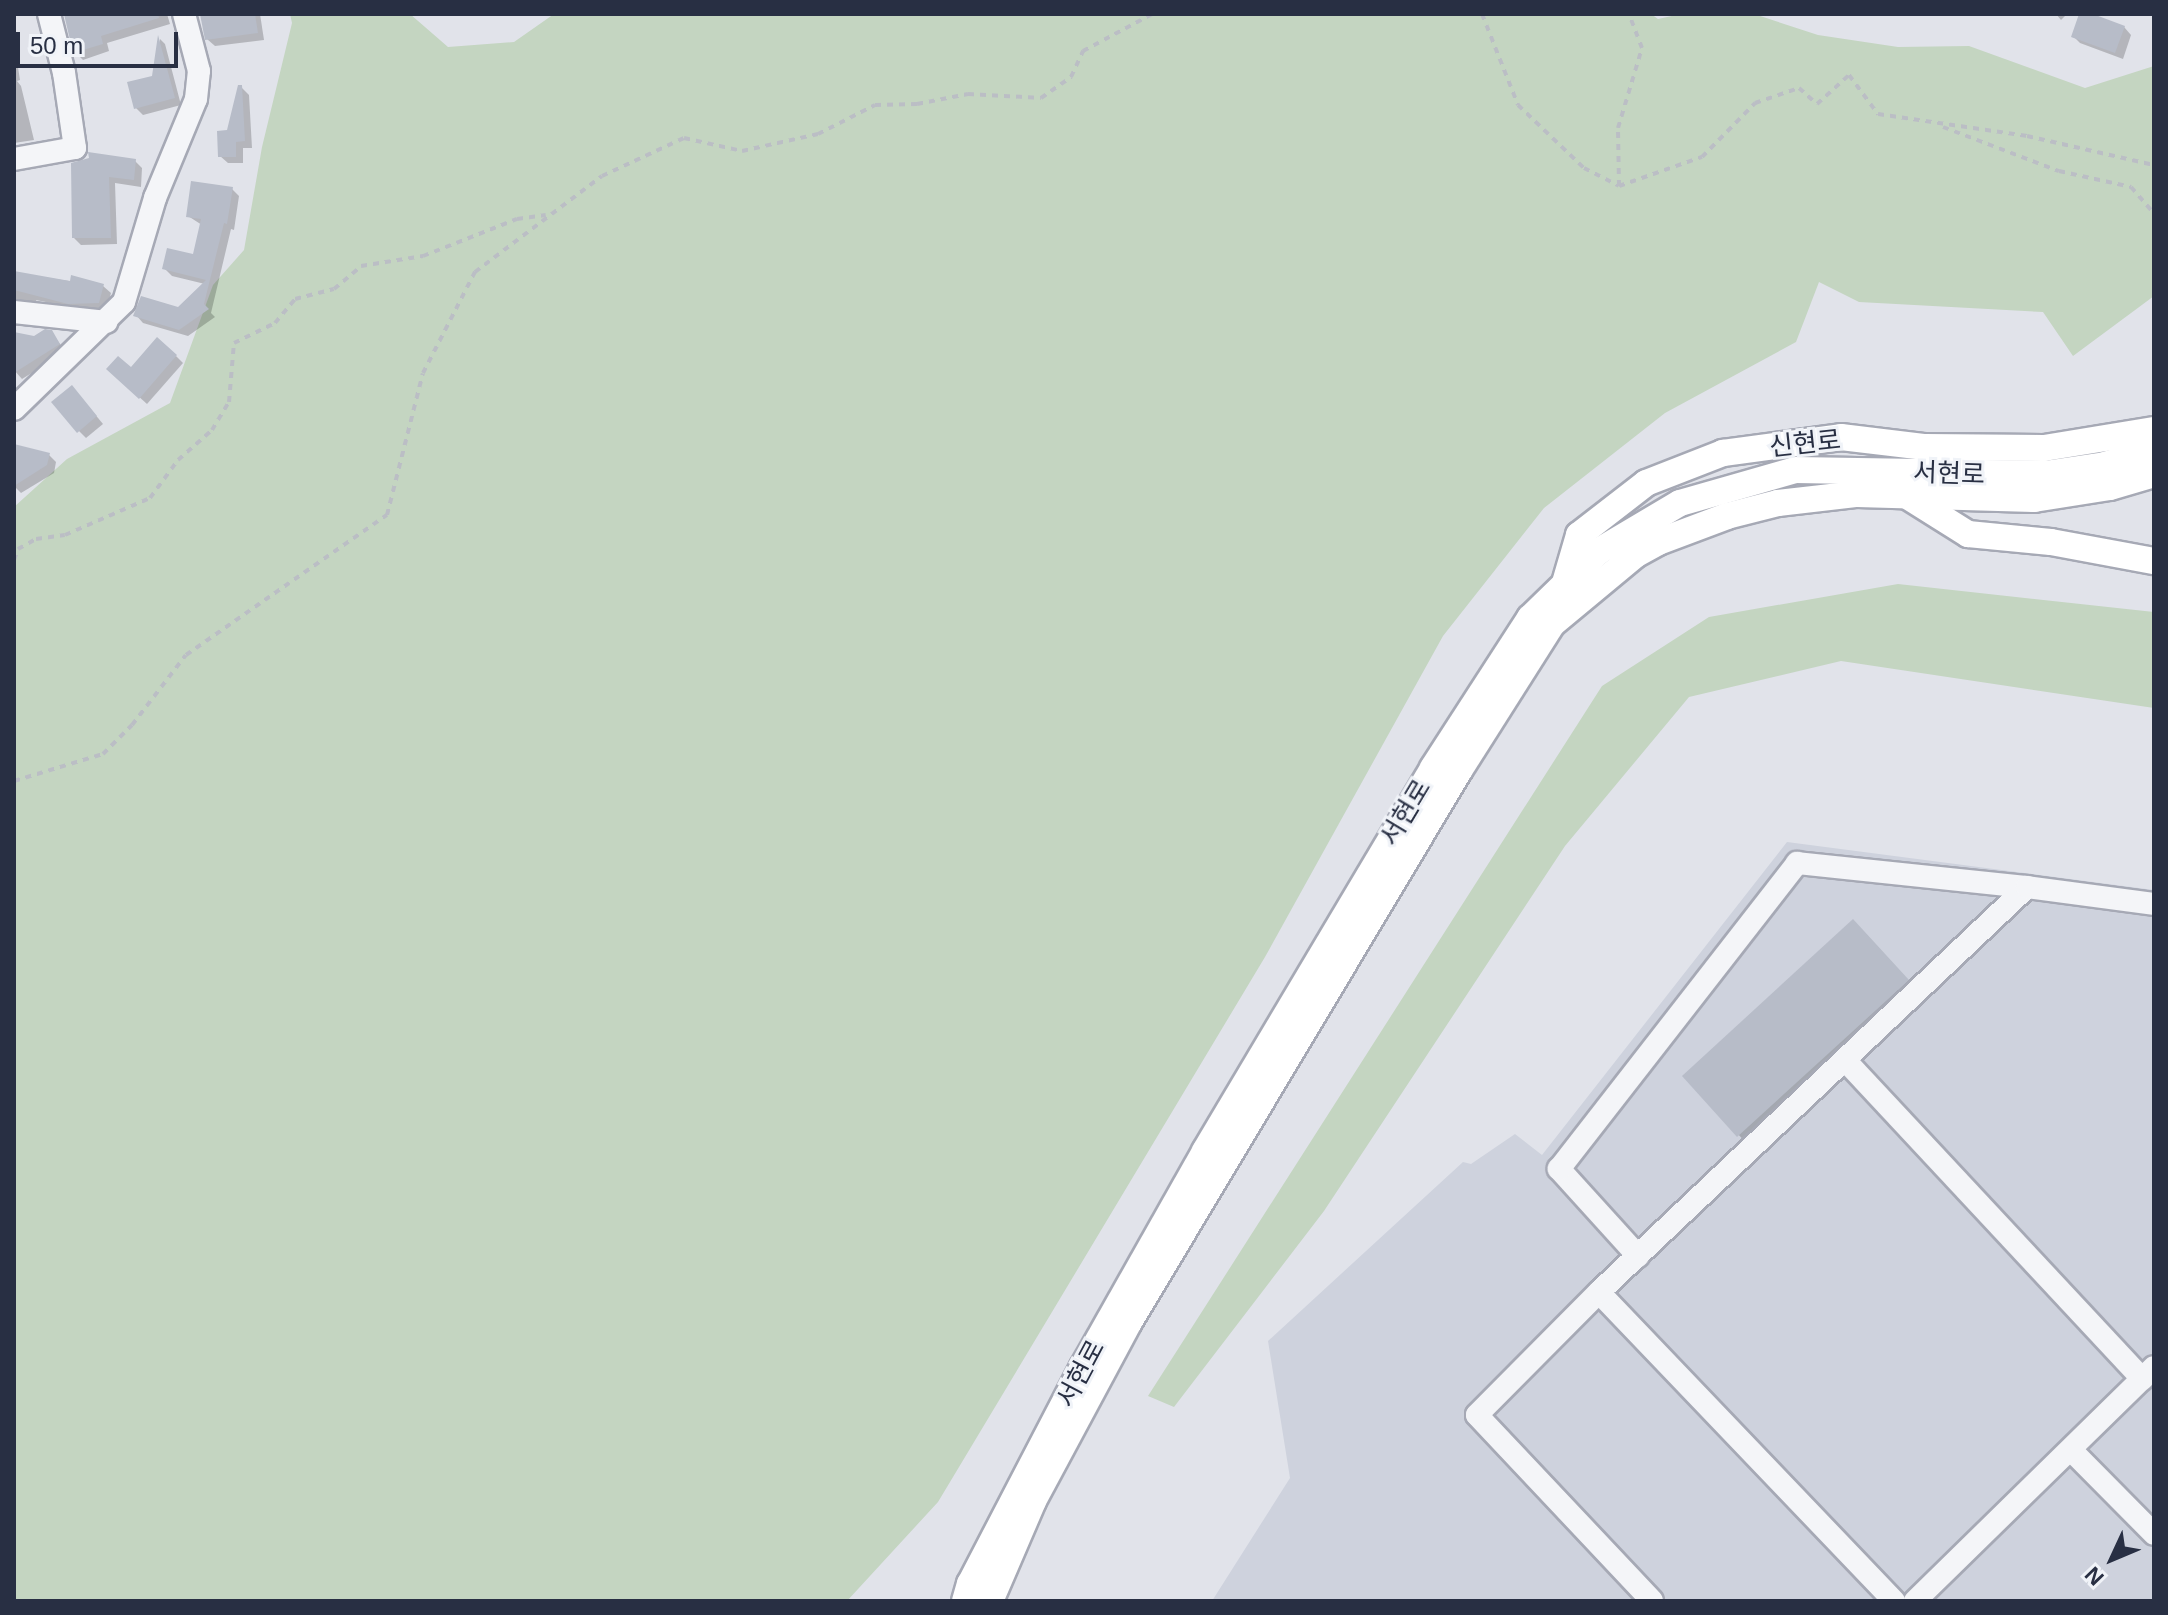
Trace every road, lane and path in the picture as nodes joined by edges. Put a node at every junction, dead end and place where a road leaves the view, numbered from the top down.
1 (49, 14) edge
2 (184, 14) edge
3 (1152, 14) edge
4 (1482, 14) edge
5 (1629, 14) edge
6 (1937, 124) junction
7 (14, 159) edge
8 (2154, 165) edge
9 (1619, 186) junction
10 (2154, 213) edge
11 (548, 215) junction
12 (14, 312) edge
13 (106, 322) junction
14 (14, 409) edge
15 (2154, 430) edge
16 (2154, 450) edge
17 (2154, 474) edge
18 (1909, 497) junction
19 (14, 560) edge
20 (2154, 561) edge
21 (1564, 586) junction
22 (14, 781) edge
23 (2027, 887) junction
24 (2154, 904) edge
25 (1845, 1060) junction
26 (1638, 1256) junction
27 (1599, 1292) junction
28 (2148, 1373) edge
29 (2071, 1450) junction
30 (2154, 1534) edge
31 (1887, 1599) edge
32 (965, 1601) edge
33 (990, 1601) edge
34 (1652, 1601) edge
35 (1915, 1601) edge

1 - 7 street
2 - 13 street
3 - 11 path
4 - 9 path
5 - 9 path
6 - 8 path
6 - 9 path
6 - 10 path
11 - 19 path
11 - 22 path
12 - 13 street
13 - 14 street
15 - 21 main road, 신현로
16 - 21 main road, 서현로
17 - 18 main road, 서현로
18 - 20 main road
18 - 33 main road, 서현로
21 - 32 main road, 서현로
23 - 24 street
23 - 25 street
23 - 26 street
25 - 26 street
25 - 28 street
26 - 27 street
27 - 31 street
27 - 34 street
28 - 29 street
29 - 30 street
29 - 35 street

